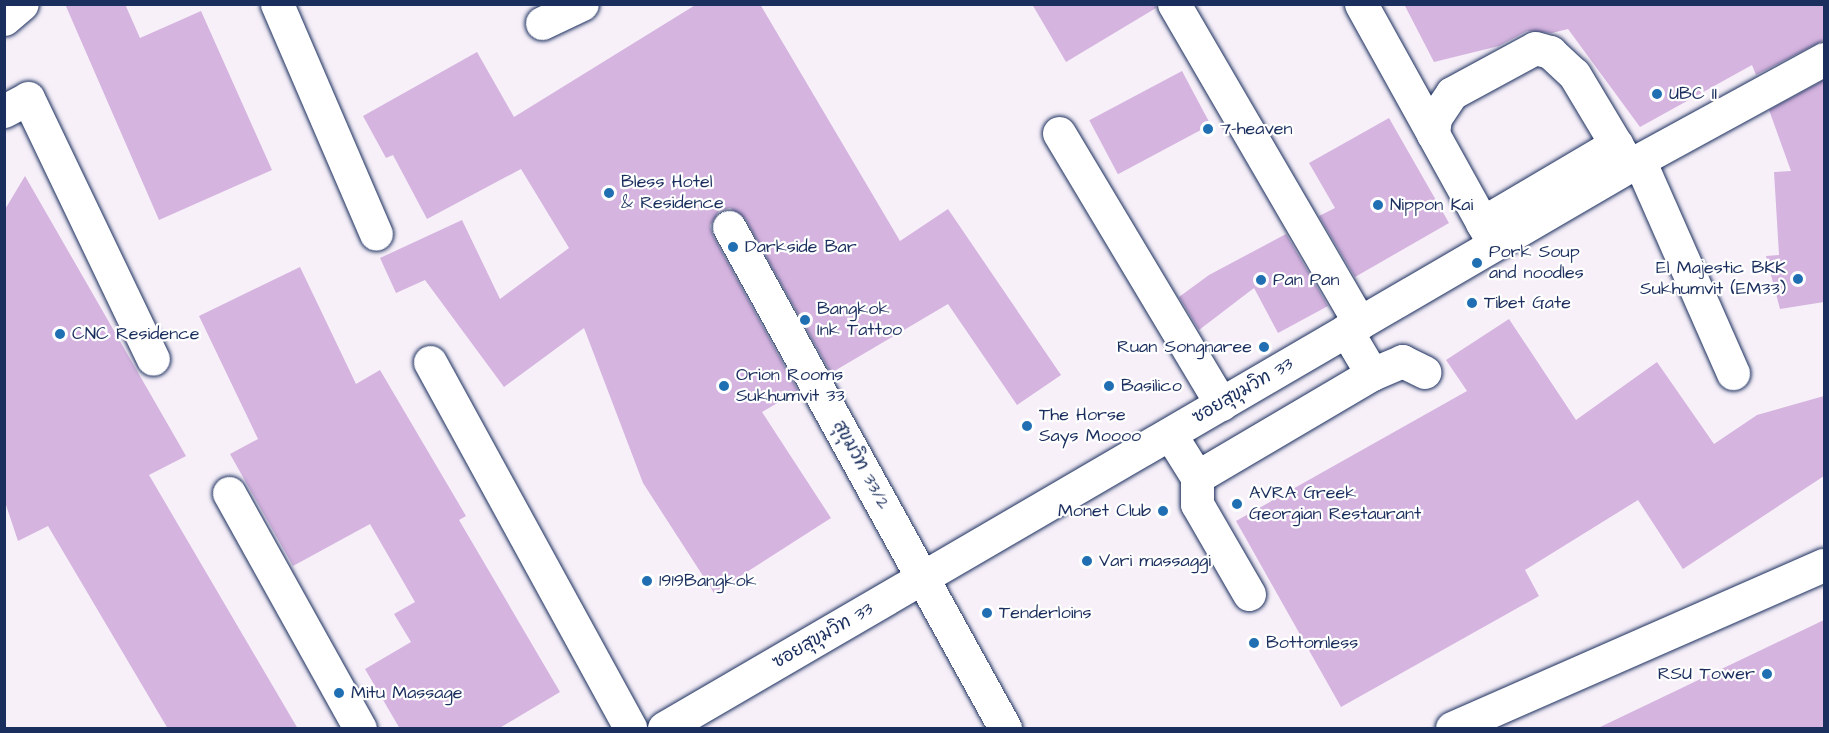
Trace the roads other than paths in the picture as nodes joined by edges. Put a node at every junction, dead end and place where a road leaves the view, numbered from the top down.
1 (22, 4) edge
2 (277, 4) edge
3 (582, 4) edge
4 (1174, 4) edge
5 (1361, 4) edge
6 (4, 19) edge
7 (542, 23) dead end
8 (1824, 59) edge
9 (4, 111) edge
10 (1059, 133) dead end
11 (1433, 134) junction
12 (1628, 156) junction
13 (729, 227) dead end
14 (376, 234) dead end
15 (1488, 234) junction
16 (1353, 327) junction
17 (153, 359) dead end
18 (430, 362) dead end
19 (1425, 372) dead end
20 (1733, 373) dead end
21 (1372, 374) junction
22 (1221, 404) junction
23 (1170, 434) junction
24 (1197, 477) junction
25 (229, 493) dead end
26 (1824, 565) edge
27 (924, 578) junction
28 (1250, 594) dead end
29 (360, 729) edge
30 (630, 729) edge
31 (664, 729) edge
32 (1005, 729) edge
33 (1452, 729) edge

1 - 6 street
2 - 14 street
3 - 7 street
4 - 16 street
5 - 11 street
8 - 12 street, ซอยสุขุมวิท 33
9 - 17 street
10 - 22 street
11 - 12 street
11 - 15 street
12 - 15 street, ซอยสุขุมวิท 33
12 - 20 street
13 - 27 street, สุขุมวิท 33/2
15 - 16 street, ซอยสุขุมวิท 33
16 - 21 street
16 - 22 street, ซอยสุขุมวิท 33
18 - 30 street
19 - 21 street
21 - 24 street
22 - 23 street, ซอยสุขุมวิท 33
23 - 24 street
23 - 27 street, ซอยสุขุมวิท 33
24 - 28 street
25 - 29 street
26 - 33 street
27 - 31 street, ซอยสุขุมวิท 33
27 - 32 street, สุขุมวิท 33/2

